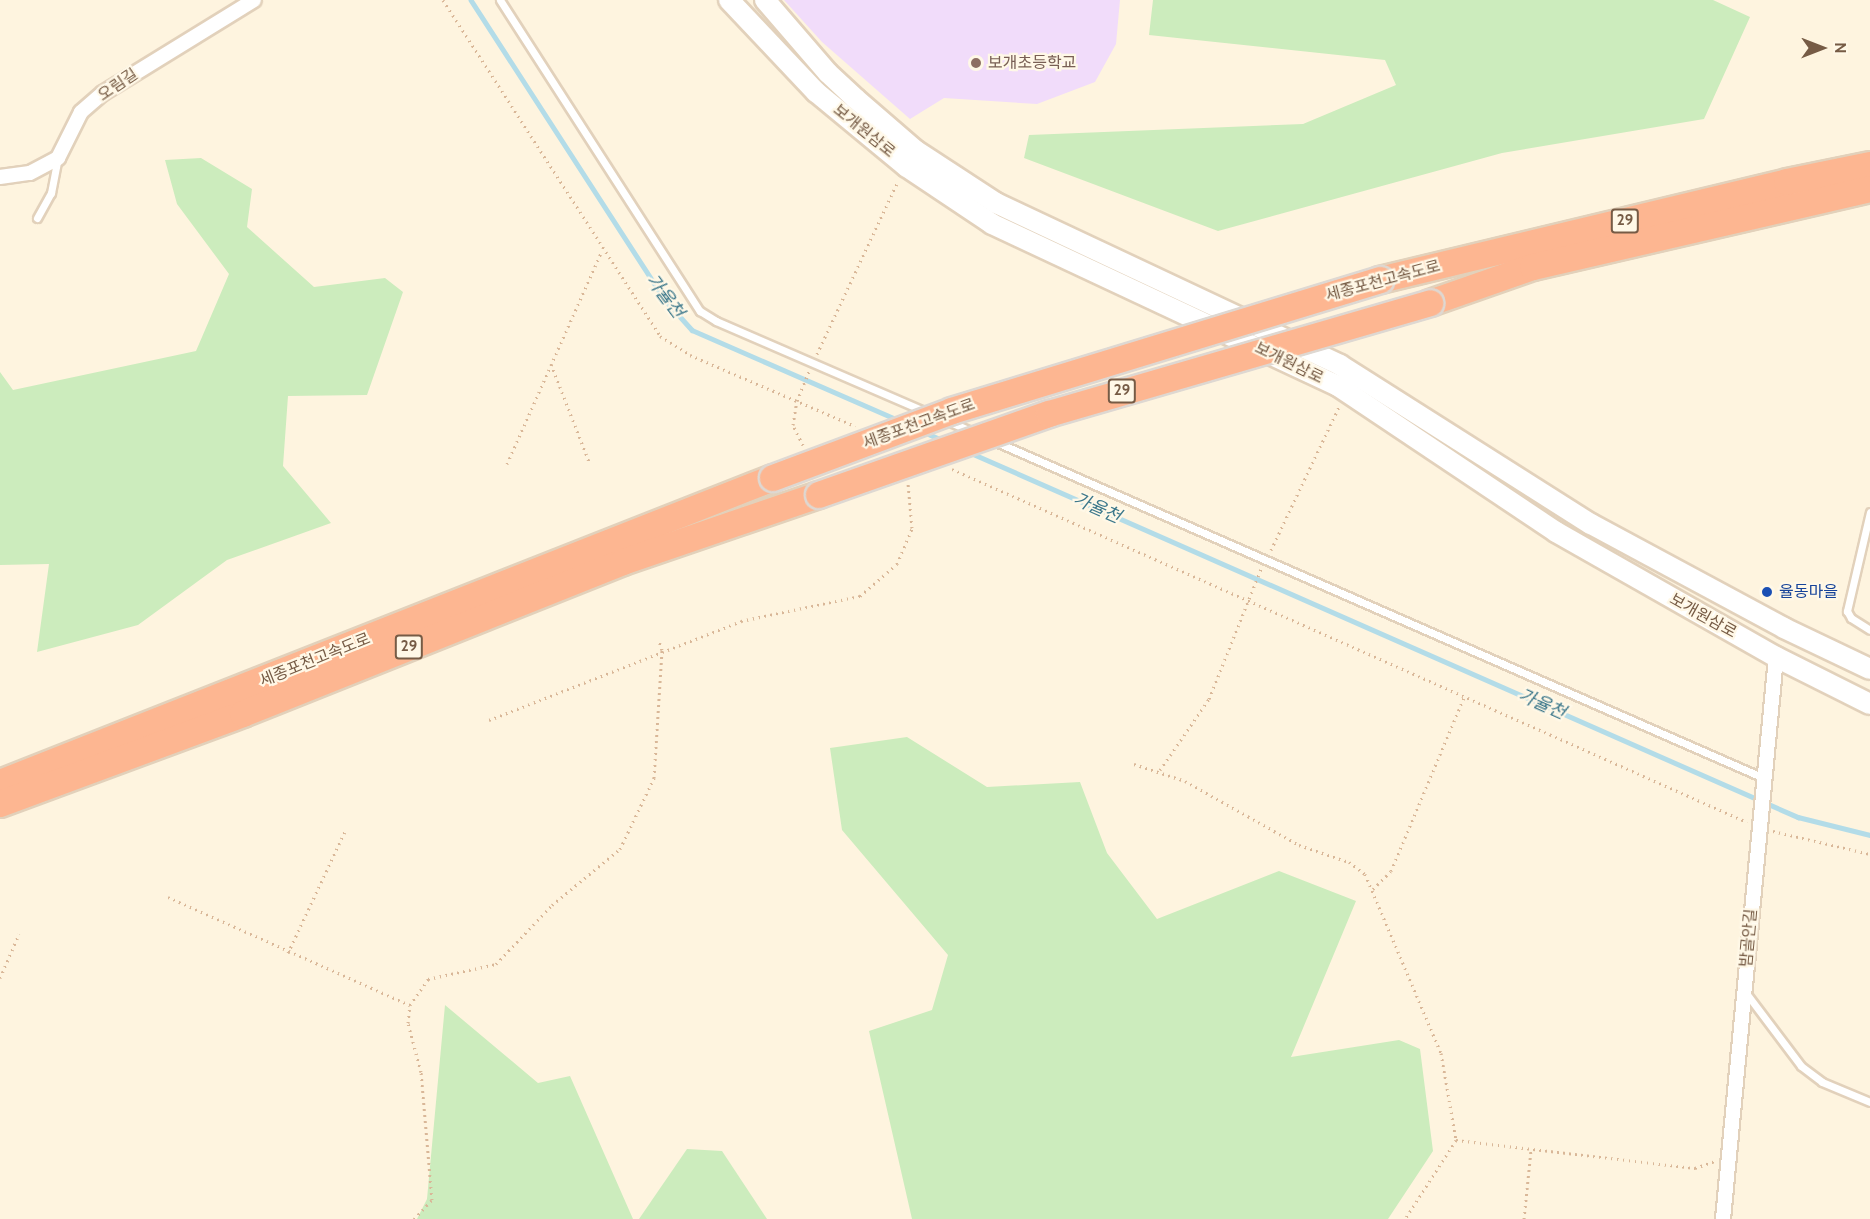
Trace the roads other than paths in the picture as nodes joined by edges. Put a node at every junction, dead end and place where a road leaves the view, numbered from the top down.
1 (254, 0) edge
2 (500, 0) edge
3 (729, 0) edge
4 (765, 0) edge
5 (58, 158) junction
6 (1870, 165) edge
7 (0, 177) edge
8 (1870, 189) edge
9 (37, 218) dead end
10 (1870, 512) edge
11 (1870, 630) edge
12 (1776, 657) junction
13 (1870, 669) edge
14 (1870, 704) edge
15 (1764, 781) junction
16 (0, 783) edge
17 (0, 804) edge
18 (1744, 991) junction
19 (1870, 1102) edge
20 (1723, 1219) edge

1 - 5 street, 오림길
2 - 15 lane
3 - 12 main road, 보개원삼로
4 - 13 main road, 보개원삼로
5 - 7 street
5 - 9 lane
6 - 16 highway, 세종포천고속도로 / 29, bridge
8 - 17 highway, 세종포천고속도로 / 29, bridge
10 - 11 lane
12 - 14 main road, 보개원삼로
12 - 15 street, 밤골안길
15 - 18 street, 밤골안길
18 - 19 lane
18 - 20 street, 밤골안길

